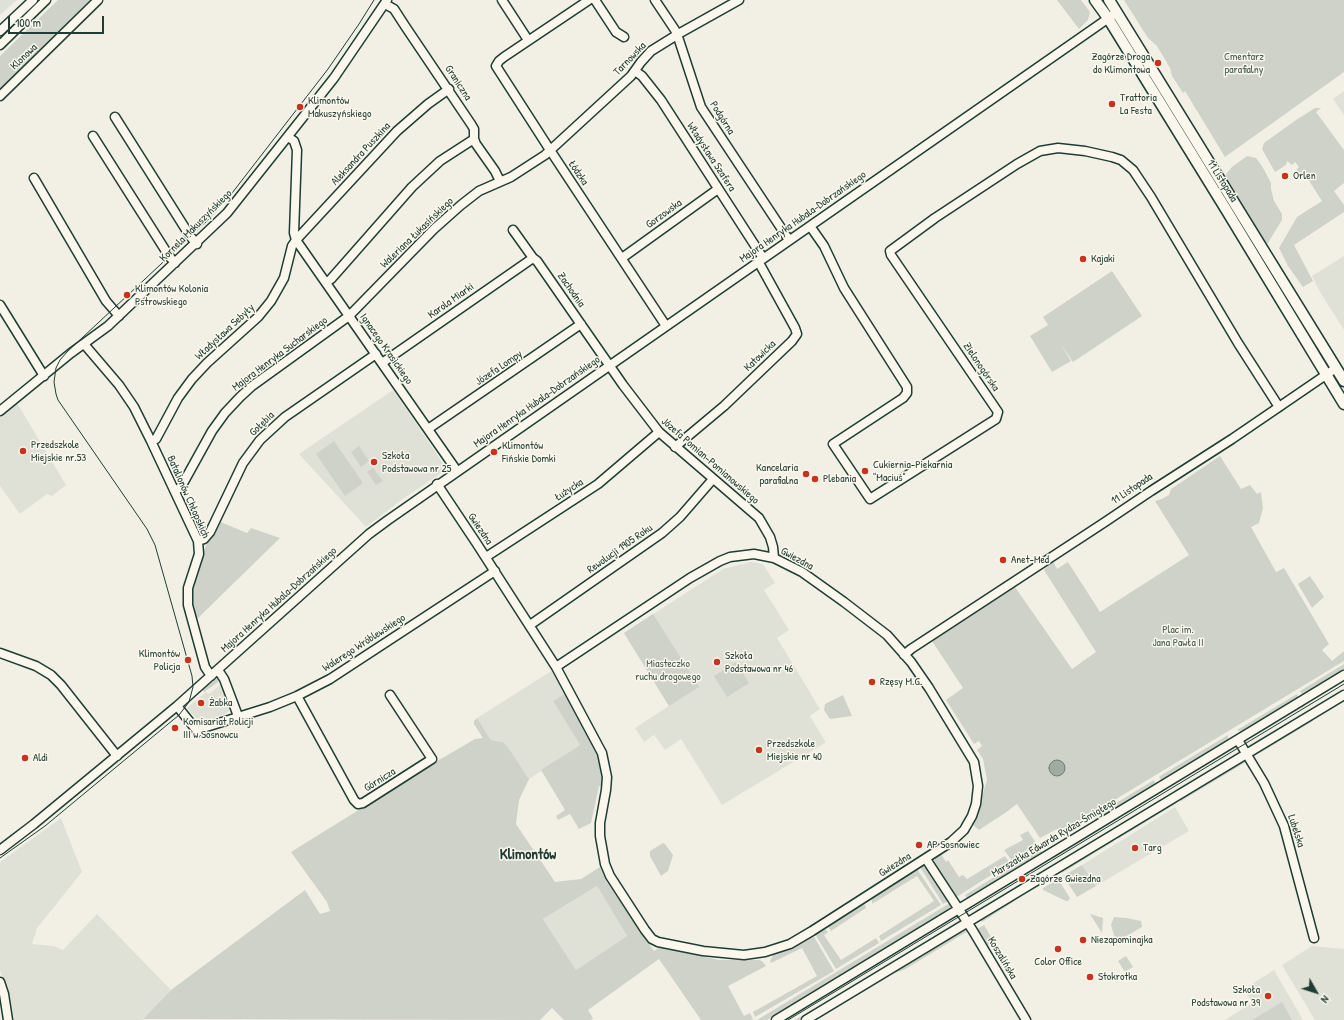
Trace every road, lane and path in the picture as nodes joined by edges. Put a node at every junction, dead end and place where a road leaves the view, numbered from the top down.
1 (33, 0) edge
2 (46, 0) edge
3 (98, 0) edge
4 (502, 0) edge
5 (589, 0) edge
6 (595, 0) edge
7 (655, 0) edge
8 (739, 0) edge
9 (1095, 0) edge
10 (1109, 0) edge
11 (386, 2) edge
12 (1117, 12) junction
13 (1108, 18) junction
14 (0, 32) edge
15 (677, 35) junction
16 (624, 37) dead end
17 (528, 40) junction
18 (0, 45) edge
19 (635, 71) junction
20 (449, 89) junction
21 (0, 96) edge
22 (115, 117) dead end
23 (1187, 125) junction
24 (1177, 131) junction
25 (94, 136) dead end
26 (288, 137) junction
27 (474, 139) junction
28 (550, 150) junction
29 (1216, 173) junction
30 (34, 178) dead end
31 (1207, 179) junction
32 (500, 181) junction
33 (718, 189) junction
34 (810, 226) junction
35 (513, 230) dead end
36 (296, 240) junction
37 (789, 240) junction
38 (197, 244) junction
39 (532, 258) junction
40 (622, 258) junction
41 (1262, 259) junction
42 (761, 260) junction
43 (175, 264) junction
44 (326, 283) junction
45 (0, 305) edge
46 (119, 316) junction
47 (349, 316) junction
48 (581, 324) junction
49 (666, 326) junction
50 (84, 344) junction
51 (376, 354) junction
52 (382, 363) junction
53 (610, 365) junction
54 (1336, 368) junction
55 (1326, 375) junction
56 (44, 376) junction
57 (1344, 381) edge
58 (1344, 404) edge
59 (1278, 407) junction
60 (0, 411) edge
61 (428, 430) junction
62 (659, 432) junction
63 (151, 441) junction
64 (675, 447) junction
65 (457, 471) junction
66 (713, 479) junction
67 (437, 484) junction
68 (175, 491) junction
69 (198, 541) junction
70 (486, 557) junction
71 (774, 558) junction
72 (495, 572) junction
73 (530, 625) junction
74 (0, 653) edge
75 (904, 655) junction
76 (556, 666) junction
77 (218, 670) junction
78 (1344, 675) edge
79 (210, 676) junction
80 (390, 695) dead end
81 (1344, 695) edge
82 (297, 696) junction
83 (177, 706) junction
84 (238, 716) junction
85 (1238, 740) junction
86 (1246, 754) junction
87 (117, 756) junction
88 (0, 850) edge
89 (926, 859) junction
90 (959, 908) junction
91 (968, 923) junction
92 (1314, 938) dead end
93 (0, 982) edge
94 (8, 1020) edge
95 (776, 1020) edge
96 (806, 1020) edge
97 (1026, 1020) edge

1 - 14 street
2 - 18 street
3 - 21 street, Klonowa
4 - 17 street
5 - 17 street, Łódzka
6 - 16 street
7 - 15 street, Podgórna
8 - 15 street, Tarnowska
9 - 13 main road, 11 Listopada
10 - 12 main road, 11 Listopada
11 - 20 street, Graniczna
11 - 26 street, Kornela Makuszyńskiego
12 - 13 street, Majora Henryka Hubala-Dobrzańskiego
12 - 23 main road, 11 Listopada
13 - 24 main road, 11 Listopada
13 - 34 street, Majora Henryka Hubala-Dobrzańskiego
15 - 19 street, Tarnowska
15 - 37 street, Podgórna
17 - 28 street, Łódzka
19 - 28 street, Tarnowska
19 - 33 street, Władysława Szafera
20 - 27 street, Graniczna
20 - 36 street, Aleksandra Puszkina
22 - 38 street
23 - 24 main road
23 - 29 main road, 11 Listopada
24 - 31 main road, 11 Listopada
25 - 43 street
26 - 36 street, Władysława Sebyły
26 - 38 street, Kornela Makuszyńskiego
27 - 32 street, Graniczna
27 - 44 street
28 - 32 street, Waleriana Łukasińskiego
28 - 40 street, Łódzka
29 - 31 main road
29 - 41 main road, 11 Listopada
30 - 46 street
31 - 41 main road, 11 Listopada
32 - 47 street, Waleriana Łukasińskiego
33 - 40 street, Gorzowska
33 - 42 street, Władysława Szafera
34 - 37 street, Majora Henryka Hubala-Dobrzańskiego
34 - 59 street, Zielonogórska
35 - 39 street, Zachodnia
36 - 44 street, Ignacego Krasickiego
36 - 63 street, Władysława Sebyły
37 - 42 street, Majora Henryka Hubala-Dobrzańskiego
38 - 43 street, Kornela Makuszyńskiego
39 - 48 street, Zachodnia
39 - 52 street, Karola Miarki
40 - 49 street, Łódzka
41 - 54 main road, 11 Listopada
41 - 55 main road, 11 Listopada
42 - 49 street, Majora Henryka Hubala-Dobrzańskiego
42 - 64 street, Katowicka
43 - 46 street, Kornela Makuszyńskiego
44 - 47 street, Ignacego Krasickiego
45 - 56 street
46 - 50 street, Kornela Makuszyńskiego
47 - 51 street, Ignacego Krasickiego
47 - 68 street, Majora Henryka Sucharskiego
48 - 53 street, Zachodnia
48 - 61 street, Józefa Lompy
49 - 53 street, Majora Henryka Hubala-Dobrzańskiego
50 - 56 street, Kornela Makuszyńskiego
50 - 63 street, Batalionów Chłopskich
51 - 52 street, Ignacego Krasickiego
51 - 69 street, Gołębia
52 - 61 street, Ignacego Krasickiego
53 - 62 street, Józefa Pomian-Pomianowskiego
53 - 65 street, Majora Henryka Hubala-Dobrzańskiego
54 - 55 street, 11 Listopada
54 - 57 main road, 11 Listopada
55 - 58 main road, 11 Listopada
55 - 59 street, 11 Listopada
56 - 60 street, Kornela Makuszyńskiego
59 - 75 street, 11 Listopada
61 - 65 street, Ignacego Krasickiego
62 - 64 street, Józefa Pomian-Pomianowskiego
62 - 70 street, Łużycka
63 - 68 street, Batalionów Chłopskich
64 - 66 street, Józefa Pomian-Pomianowskiego
65 - 67 street, Majora Henryka Hubala-Dobrzańskiego
66 - 71 street, Józefa Pomian-Pomianowskiego
66 - 73 street, Rewolucji 1905 Roku
67 - 70 street, Gwiezdna
67 - 77 street, Majora Henryka Hubala-Dobrzańskiego
68 - 69 street, Batalionów Chłopskich
69 - 79 street, Batalionów Chłopskich
70 - 72 street, Gwiezdna
71 - 75 street, Gwiezdna
71 - 76 street, Gwiezdna
72 - 73 street, Gwiezdna
72 - 82 street, Walerego Wróblewskiego
73 - 76 street, Gwiezdna
74 - 87 street
75 - 89 street, Gwiezdna
76 - 89 street, Gwiezdna
77 - 79 street, Majora Henryka Hubala-Dobrzańskiego
77 - 84 street
78 - 85 street, Marszałka Edwarda Rydza-Śmigłego
79 - 83 street, Majora Henryka Hubala-Dobrzańskiego
80 - 82 street, Górnicza
81 - 86 street
82 - 84 street, Walerego Wróblewskiego
83 - 84 street, Walerego Wróblewskiego
83 - 87 street, Majora Henryka Hubala-Dobrzańskiego
85 - 86 street, Lubelska
85 - 90 street, Marszałka Edwarda Rydza-Śmigłego
86 - 91 street
86 - 92 street, Lubelska
87 - 88 street, Majora Henryka Hubala-Dobrzańskiego
89 - 90 street, Koszalińska
90 - 91 street, Koszalińska
90 - 95 street, Marszałka Edwarda Rydza-Śmigłego
91 - 96 street
91 - 97 street, Koszalińska
93 - 94 street

